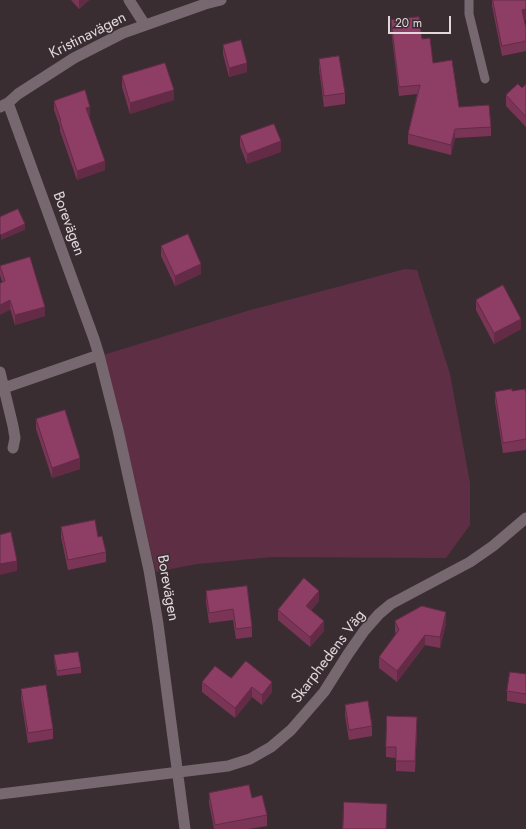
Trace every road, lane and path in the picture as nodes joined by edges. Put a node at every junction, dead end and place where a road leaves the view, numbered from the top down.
1 (130, 0) edge
2 (221, 0) edge
3 (469, 0) edge
4 (145, 25) junction
5 (485, 79) dead end
6 (4, 105) edge
7 (99, 355) junction
8 (0, 372) edge
9 (4, 388) junction
10 (13, 448) dead end
11 (526, 518) edge
12 (178, 773) junction
13 (0, 794) edge
14 (185, 829) edge

1 - 4 street
2 - 4 street, Kristinavägen
3 - 5 lane
4 - 6 street, Kristinavägen
6 - 7 street, Borevägen
7 - 9 street
7 - 12 street, Borevägen
8 - 9 street
9 - 10 street
11 - 12 street, Skarphedens Väg
12 - 13 street, Skarphedens Väg
12 - 14 street, Borevägen

